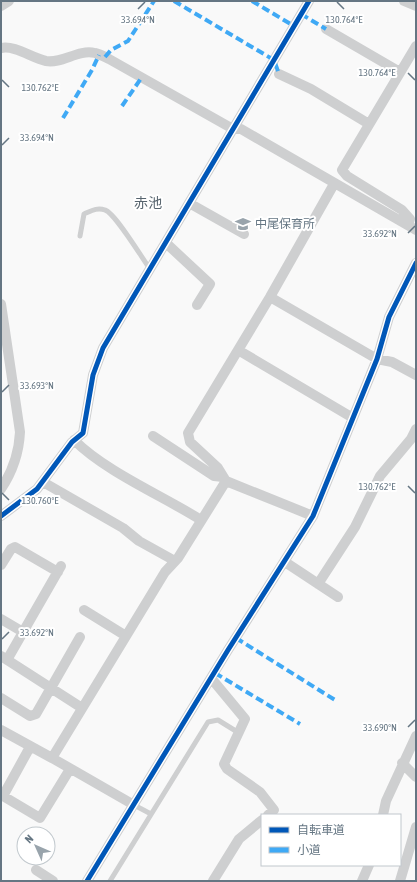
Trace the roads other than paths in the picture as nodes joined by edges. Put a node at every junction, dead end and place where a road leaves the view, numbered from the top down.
1 (9, 1) edge
2 (309, 1) edge
3 (404, 1) edge
4 (1, 6) edge
5 (416, 6) edge
6 (326, 29) dead end
7 (416, 46) edge
8 (1, 48) edge
9 (400, 72) junction
10 (279, 74) dead end
11 (369, 124) junction
12 (233, 128) junction
13 (334, 184) junction
14 (189, 203) junction
15 (412, 227) edge
16 (244, 234) dead end
17 (80, 236) dead end
18 (166, 243) junction
19 (416, 263) edge
20 (150, 269) junction
21 (270, 297) junction
22 (1, 304) edge
23 (197, 306) dead end
24 (238, 350) junction
25 (377, 359) junction
26 (416, 375) edge
27 (353, 418) junction
28 (416, 429) edge
29 (153, 436) dead end
30 (74, 440) junction
31 (224, 479) junction
32 (43, 482) junction
33 (1, 489) edge
34 (1, 516) edge
35 (313, 516) junction
36 (202, 520) junction
37 (175, 561) junction
38 (285, 562) junction
39 (1, 565) edge
40 (318, 584) junction
41 (338, 597) dead end
42 (84, 610) dead end
43 (1, 619) edge
44 (23, 632) junction
45 (126, 636) junction
46 (80, 637) dead end
47 (4, 658) edge
48 (211, 678) junction
49 (50, 688) junction
50 (1, 698) edge
51 (82, 708) junction
52 (1, 730) edge
53 (239, 733) junction
54 (416, 736) edge
55 (30, 747) junction
56 (52, 758) junction
57 (402, 763) junction
58 (70, 768) junction
59 (416, 777) edge
60 (134, 805) junction
61 (151, 814) junction
62 (269, 814) edge
63 (383, 814) edge
64 (261, 821) edge
65 (416, 827) edge
66 (403, 863) edge
67 (369, 866) edge
68 (36, 870) dead end
69 (53, 881) edge
70 (87, 881) edge
71 (110, 881) edge
72 (213, 881) edge
73 (362, 881) edge
74 (400, 881) edge

1 - 4 street
2 - 12 street
3 - 5 street
6 - 9 street
7 - 9 street
8 - 12 street
9 - 11 street
10 - 11 street
11 - 15 street
12 - 13 street
12 - 14 street
13 - 15 street
13 - 21 street
14 - 16 street
14 - 18 street
17 - 20 lane
18 - 20 street
18 - 23 street
19 - 25 street
20 - 30 street
21 - 24 street
21 - 25 street
22 - 33 street
24 - 27 street
24 - 31 street
25 - 26 street
25 - 27 street
27 - 35 street
28 - 40 street
29 - 31 street
30 - 32 street
30 - 36 street
31 - 35 street
31 - 36 street
32 - 34 street
32 - 37 street
35 - 38 street
36 - 37 street
37 - 45 street
38 - 40 street
38 - 48 street
39 - 44 street
40 - 41 street
42 - 45 street
43 - 44 street
44 - 47 street
45 - 51 street
46 - 49 street
47 - 49 street
48 - 53 street
48 - 60 street
49 - 50 street
49 - 51 street
51 - 56 street
52 - 55 street
53 - 61 lane
53 - 62 street
54 - 57 street
55 - 56 street
55 - 58 street
56 - 58 street
57 - 59 street
57 - 63 street
58 - 60 street
60 - 61 lane
60 - 70 street
61 - 71 lane
64 - 72 street
65 - 66 street
66 - 74 street
67 - 73 street
68 - 69 street

